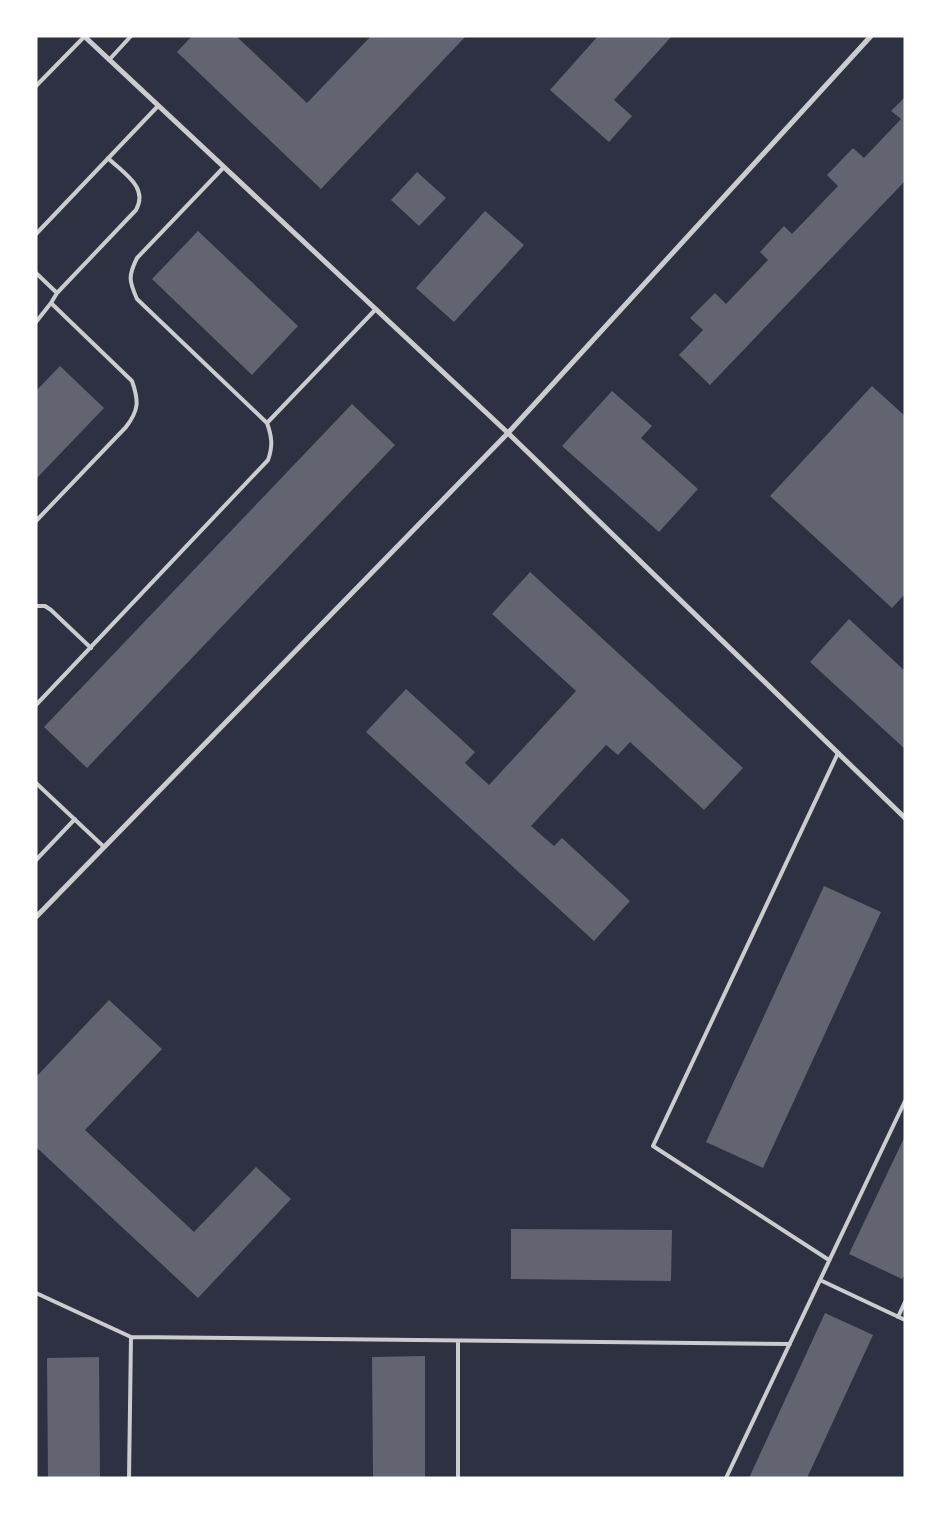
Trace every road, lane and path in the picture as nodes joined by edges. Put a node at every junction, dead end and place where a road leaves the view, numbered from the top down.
1 (84, 36) edge
2 (131, 36) edge
3 (870, 36) edge
4 (109, 60) junction
5 (36, 86) edge
6 (158, 106) junction
7 (108, 158) junction
8 (224, 167) junction
9 (36, 234) edge
10 (36, 273) edge
11 (57, 293) junction
12 (51, 303) junction
13 (375, 310) junction
14 (36, 322) edge
15 (267, 423) junction
16 (508, 433) junction
17 (36, 521) edge
18 (36, 606) edge
19 (91, 648) junction
20 (36, 705) edge
21 (838, 754) junction
22 (36, 783) edge
23 (905, 818) edge
24 (75, 819) junction
25 (104, 847) junction
26 (36, 860) edge
27 (36, 917) edge
28 (905, 1101) edge
29 (829, 1260) junction
30 (820, 1280) junction
31 (36, 1293) edge
32 (905, 1302) edge
33 (898, 1317) junction
34 (905, 1320) edge
35 (131, 1336) junction
36 (458, 1341) junction
37 (790, 1344) junction
38 (129, 1478) edge
39 (458, 1478) edge
40 (726, 1478) edge

1 - 4 street
1 - 5 lane
2 - 4 lane
3 - 16 street
4 - 6 street
6 - 7 lane
6 - 8 street
7 - 9 lane
7 - 11 lane
8 - 13 street
8 - 15 lane
10 - 11 lane
11 - 12 lane
12 - 14 lane
12 - 17 lane
13 - 15 lane
13 - 16 street
15 - 19 lane
16 - 21 street
16 - 25 street
18 - 19 lane
19 - 20 lane
21 - 23 street
21 - 29 lane
22 - 24 lane
24 - 25 lane
24 - 26 lane
25 - 27 street
28 - 29 lane
29 - 30 lane
30 - 33 lane
30 - 37 lane
31 - 35 lane
32 - 33 lane
33 - 34 lane
35 - 36 lane
35 - 38 lane
36 - 37 lane
36 - 39 lane
37 - 40 lane

